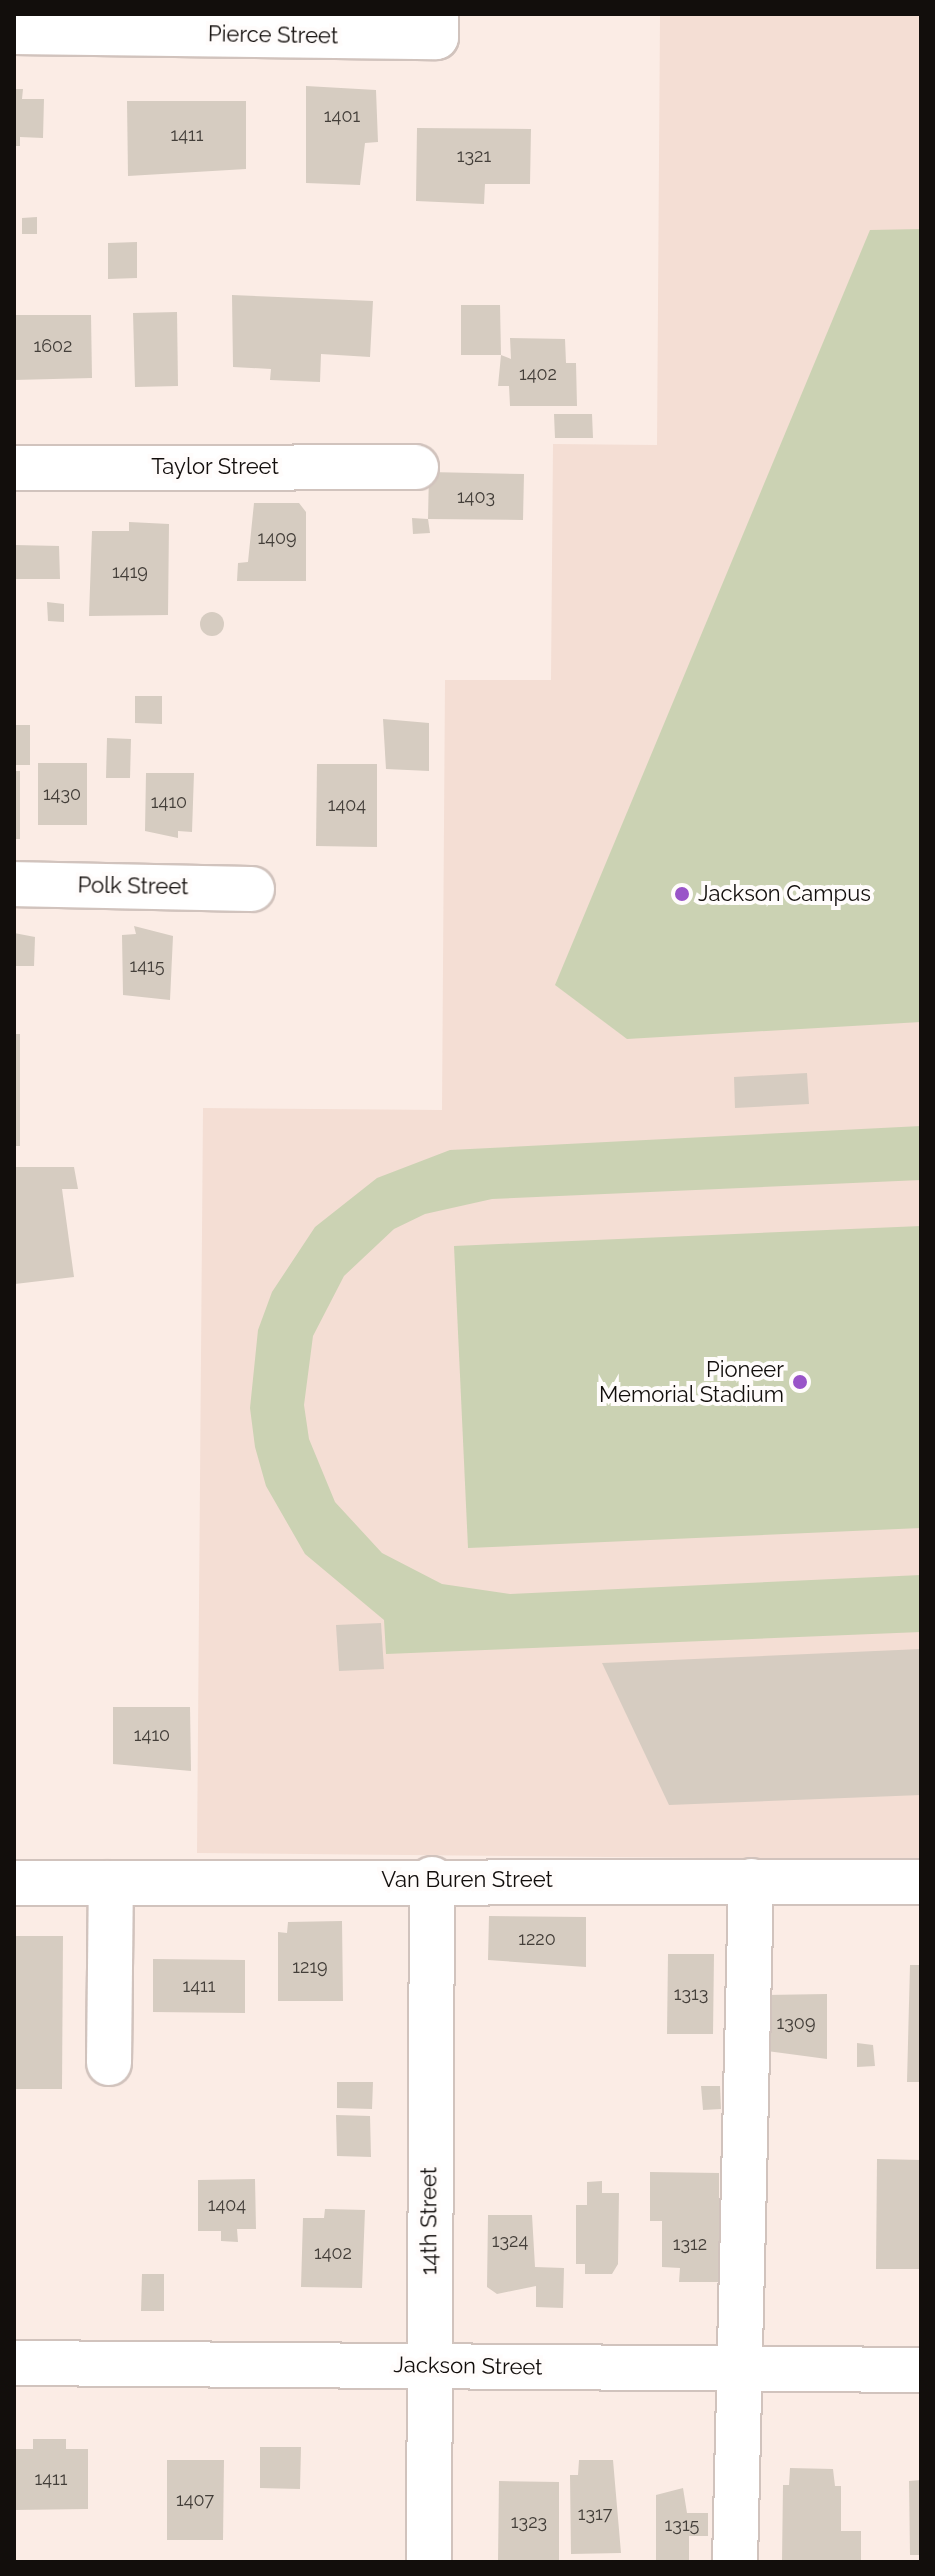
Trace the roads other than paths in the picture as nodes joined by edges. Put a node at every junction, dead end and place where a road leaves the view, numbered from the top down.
1 (436, 25) edge
2 (14, 32) edge
3 (416, 467) dead end
4 (14, 468) edge
5 (14, 884) edge
6 (252, 889) dead end
7 (432, 1879) junction
8 (751, 1881) junction
9 (921, 1882) edge
10 (14, 1883) edge
11 (111, 1883) junction
12 (109, 2063) dead end
13 (14, 2363) edge
14 (429, 2365) junction
15 (736, 2368) junction
16 (921, 2370) edge
17 (429, 2562) edge
18 (735, 2562) edge

1 - 2 street, Pierce Street
3 - 4 street, Taylor Street
5 - 6 street, Polk Street
7 - 8 street, Van Buren Street
7 - 11 street, Van Buren Street
7 - 14 street, 14th Street
8 - 9 street, Van Buren Street
8 - 15 street
10 - 11 street, Van Buren Street
11 - 12 street
13 - 14 street, Jackson Street
14 - 15 street, Jackson Street
14 - 17 street, 14th Street
15 - 16 street, Jackson Street
15 - 18 street

